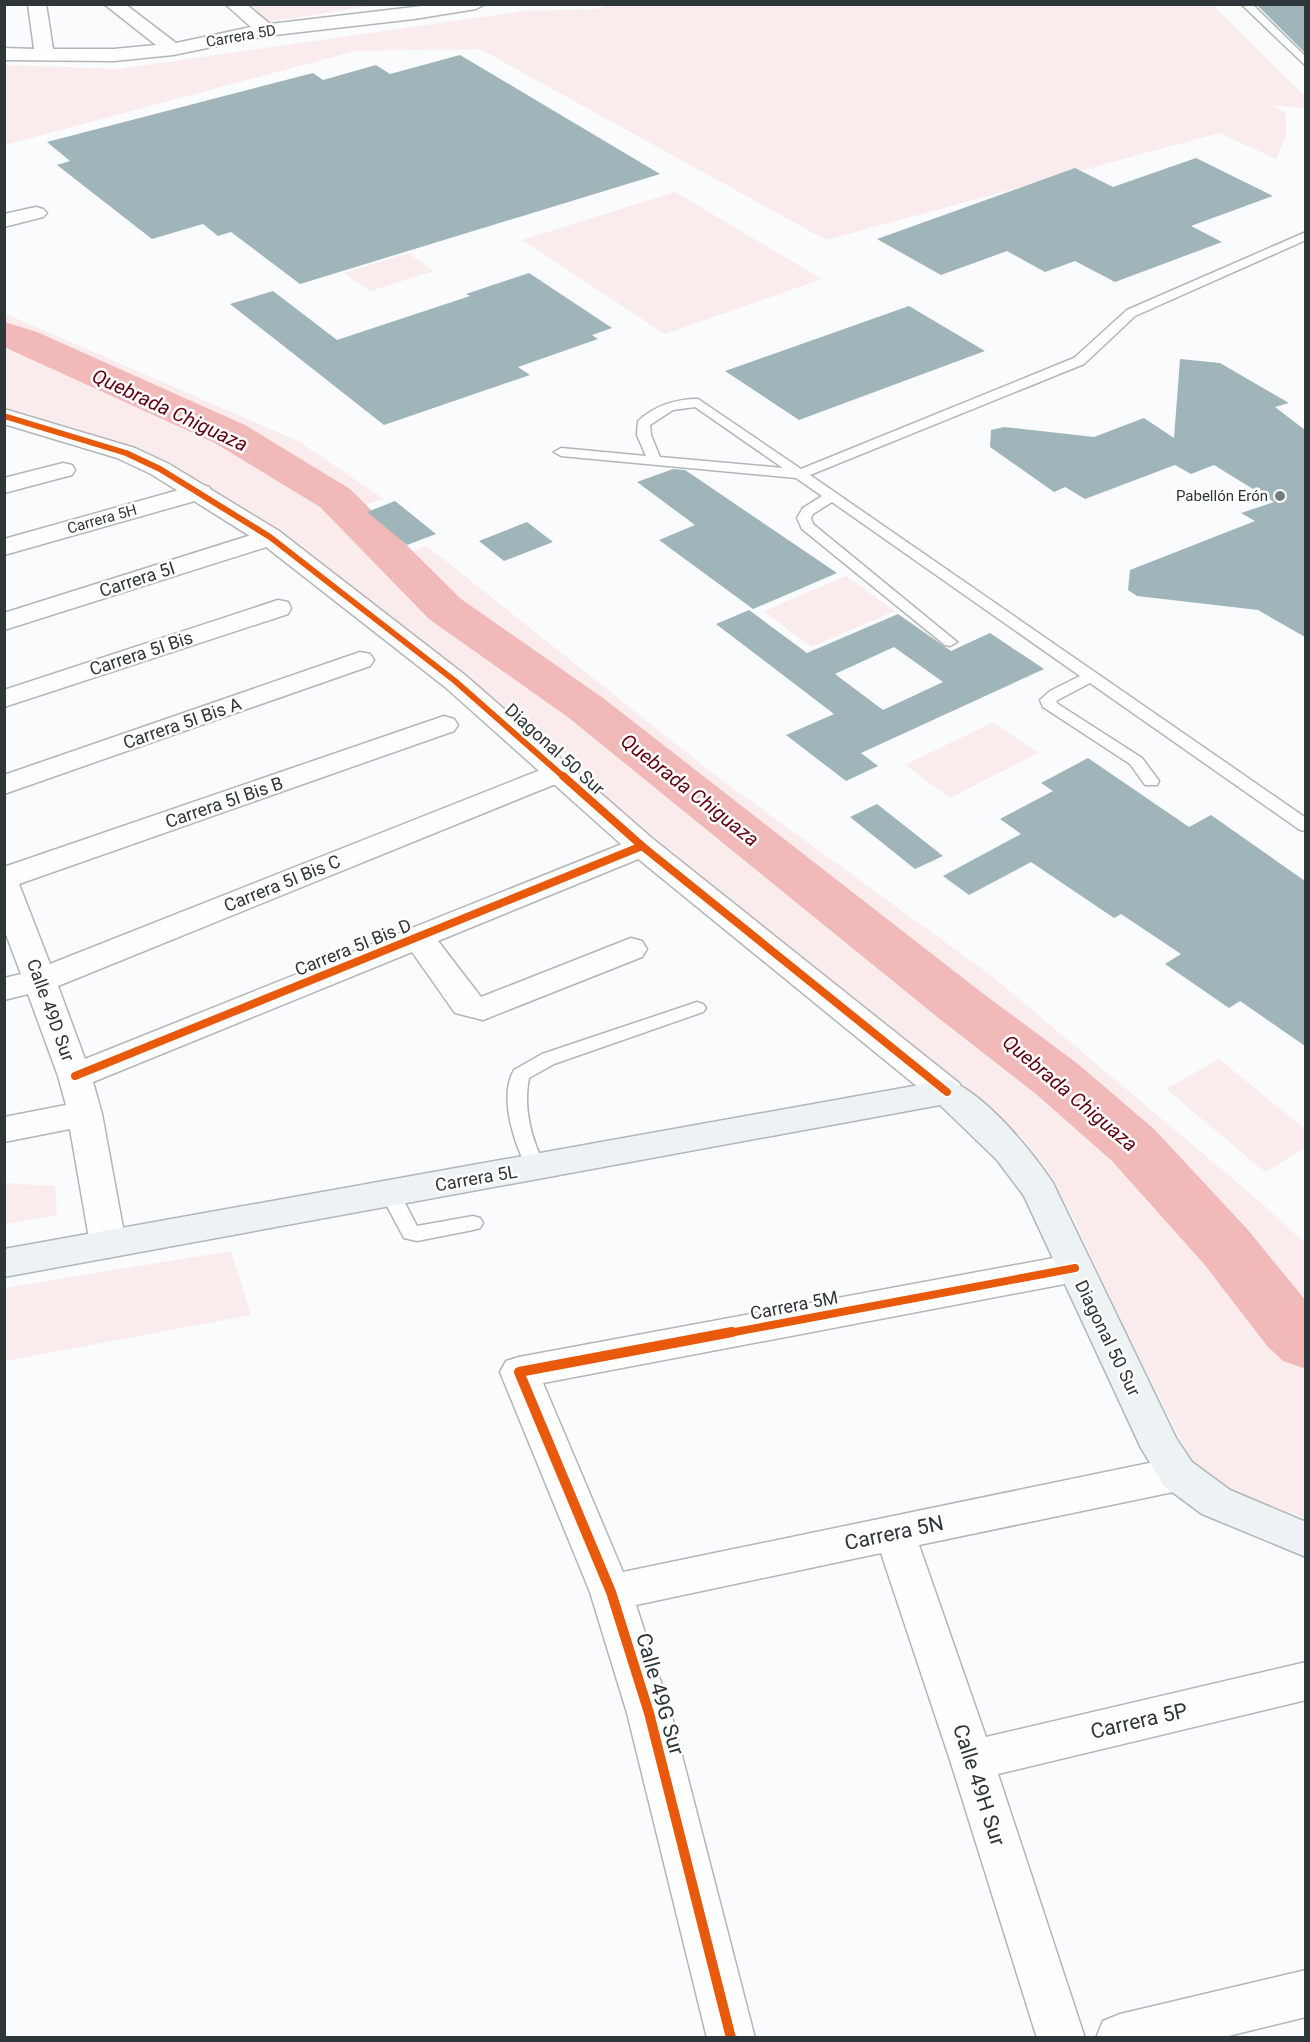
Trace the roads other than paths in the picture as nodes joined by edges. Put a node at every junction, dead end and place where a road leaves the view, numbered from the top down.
1 (37, 4) edge
2 (113, 4) edge
3 (234, 4) edge
4 (476, 4) edge
5 (1246, 4) edge
6 (412, 9) edge
7 (266, 30) junction
8 (173, 49) junction
9 (4, 54) edge
10 (44, 55) junction
11 (1305, 63) edge
12 (36, 213) dead end
13 (4, 220) edge
14 (1305, 235) edge
15 (4, 417) edge
16 (561, 452) dead end
17 (655, 461) junction
18 (63, 470) dead end
19 (800, 474) junction
20 (4, 486) edge
21 (200, 492) junction
22 (832, 496) junction
23 (270, 537) junction
24 (4, 547) edge
25 (278, 608) dead end
26 (4, 622) edge
27 (950, 642) dead end
28 (360, 660) dead end
29 (1091, 677) junction
30 (4, 699) edge
31 (444, 725) dead end
32 (558, 772) junction
33 (1151, 782) dead end
34 (4, 785) edge
35 (1305, 826) edge
36 (642, 846) junction
37 (4, 878) edge
38 (4, 885) edge
39 (418, 937) junction
40 (631, 949) dead end
41 (41, 980) junction
42 (4, 989) edge
43 (697, 1008) dead end
44 (75, 1076) junction
45 (947, 1092) junction
46 (85, 1114) junction
47 (4, 1130) edge
48 (536, 1167) junction
49 (390, 1193) junction
50 (473, 1223) dead end
51 (108, 1244) junction
52 (4, 1263) edge
53 (1075, 1268) junction
54 (519, 1372) joint
55 (1178, 1474) junction
56 (894, 1533) junction
57 (1305, 1540) edge
58 (611, 1592) junction
59 (1305, 1681) edge
60 (972, 1760) junction
61 (1305, 1993) edge
62 (731, 2037) edge
63 (1061, 2037) edge
64 (1120, 2037) edge

1 - 10 street
2 - 8 street
3 - 7 street
4 - 6 street, Carrera 5D
5 - 11 lane
6 - 7 street, Carrera 5D
7 - 8 street, Carrera 5D
8 - 10 street, Carrera 5D
9 - 10 street, Carrera 5D
12 - 13 street
14 - 19 lane
15 - 21 street, Diagonal 50 Sur
16 - 17 lane
17 - 19 lane
17 - 19 lane
18 - 20 street
19 - 22 lane
21 - 23 street, Diagonal 50 Sur
21 - 24 street, Carrera 5H
22 - 27 lane
22 - 29 lane
23 - 26 street, Carrera 5I
23 - 32 street, Diagonal 50 Sur
25 - 30 street, Carrera 5I Bis
28 - 34 street, Carrera 5I Bis A
29 - 33 lane
29 - 35 lane
31 - 37 street, Carrera 5I Bis B
32 - 36 street, Diagonal 50 Sur
32 - 41 street, Carrera 5I Bis C
36 - 39 street, Carrera 5I Bis D
36 - 45 street, Diagonal 50 Sur
38 - 41 street, Calle 49D Sur
39 - 40 street
39 - 44 street, Carrera 5I Bis D
41 - 42 street, Carrera 5I Bis C
41 - 44 street, Calle 49D Sur
43 - 48 lane
44 - 46 street, Calle 49D Sur
45 - 48 main road, Carrera 5L
45 - 53 main road, Diagonal 50 Sur
46 - 47 street
46 - 51 street, Calle 49D Sur
48 - 49 main road, Carrera 5L
49 - 50 lane
49 - 51 main road, Carrera 5L
51 - 52 main road, Carrera 5L
53 - 54 street, Carrera 5M
53 - 55 main road, Diagonal 50 Sur
54 - 58 street, Calle 49G Sur
55 - 56 street, Carrera 5N
55 - 57 main road, Diagonal 50 Sur
56 - 58 street, Carrera 5N
56 - 60 street, Calle 49H Sur
58 - 62 street, Calle 49G Sur
59 - 60 street, Carrera 5P
60 - 63 street, Calle 49H Sur
61 - 64 street

